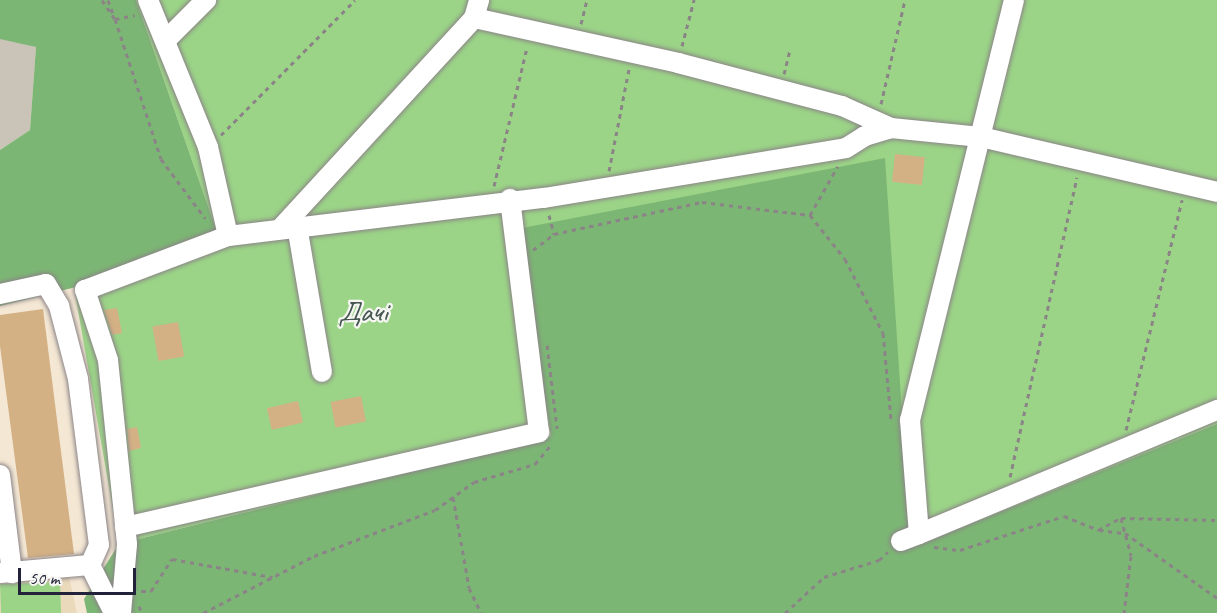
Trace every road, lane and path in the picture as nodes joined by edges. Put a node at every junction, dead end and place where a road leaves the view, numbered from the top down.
1 (102, 0) edge
2 (108, 0) edge
3 (206, 0) edge
4 (355, 0) edge
5 (587, 0) edge
6 (694, 0) edge
7 (905, 0) edge
8 (1014, 0) edge
9 (150, 5) edge
10 (476, 9) edge
11 (115, 19) junction
12 (531, 30) junction
13 (166, 40) junction
14 (578, 40) junction
15 (790, 50) dead end
16 (632, 52) junction
17 (678, 63) junction
18 (780, 91) junction
19 (884, 124) junction
20 (981, 137) junction
21 (208, 147) junction
22 (846, 148) junction
23 (1081, 160) junction
24 (1186, 184) junction
25 (606, 187) junction
26 (1217, 192) edge
27 (510, 199) junction
28 (491, 202) junction
29 (810, 215) junction
30 (289, 227) junction
31 (228, 236) junction
32 (534, 261) dead end
33 (0, 294) edge
34 (547, 340) dead end
35 (322, 372) dead end
36 (1217, 410) edge
37 (557, 432) dead end
38 (893, 432) dead end
39 (554, 439) dead end
40 (1121, 450) junction
41 (0, 475) edge
42 (1016, 494) junction
43 (453, 497) junction
44 (1121, 518) junction
45 (1217, 520) edge
46 (1098, 530) junction
47 (1125, 533) junction
48 (126, 536) junction
49 (910, 537) junction
50 (90, 565) junction
51 (6, 573) edge
52 (274, 577) junction
53 (123, 582) junction
54 (1217, 598) edge
55 (114, 613) edge
56 (122, 613) edge
57 (203, 613) edge
58 (481, 613) edge
59 (785, 613) edge
60 (1124, 613) edge

1 - 11 path
2 - 11 path
3 - 13 street
4 - 21 path
5 - 14 path
6 - 17 path
7 - 19 path
8 - 20 street
9 - 11 path
9 - 13 street
10 - 12 street
10 - 30 street
11 - 31 path
12 - 14 street
12 - 28 path
13 - 21 street
14 - 16 street
15 - 18 path
16 - 17 street
16 - 25 path
17 - 18 street
18 - 19 street
19 - 20 street
19 - 22 street
20 - 23 street
20 - 49 street
21 - 31 street
22 - 25 street
22 - 29 path
23 - 24 street
23 - 42 path
24 - 26 street
24 - 40 path
25 - 27 street
27 - 28 street
27 - 48 street
28 - 30 street
29 - 32 path
29 - 38 path
30 - 31 street
30 - 35 street
31 - 48 street
33 - 50 street
34 - 37 path
36 - 40 street
39 - 43 path
40 - 42 street
41 - 51 street
42 - 49 street
43 - 52 path
43 - 58 path
44 - 45 path
44 - 46 path
44 - 47 path
46 - 47 path
46 - 49 path
47 - 54 path
47 - 60 path
48 - 53 street
49 - 59 path
50 - 51 street
50 - 55 street
52 - 53 path
52 - 57 path
53 - 56 street

